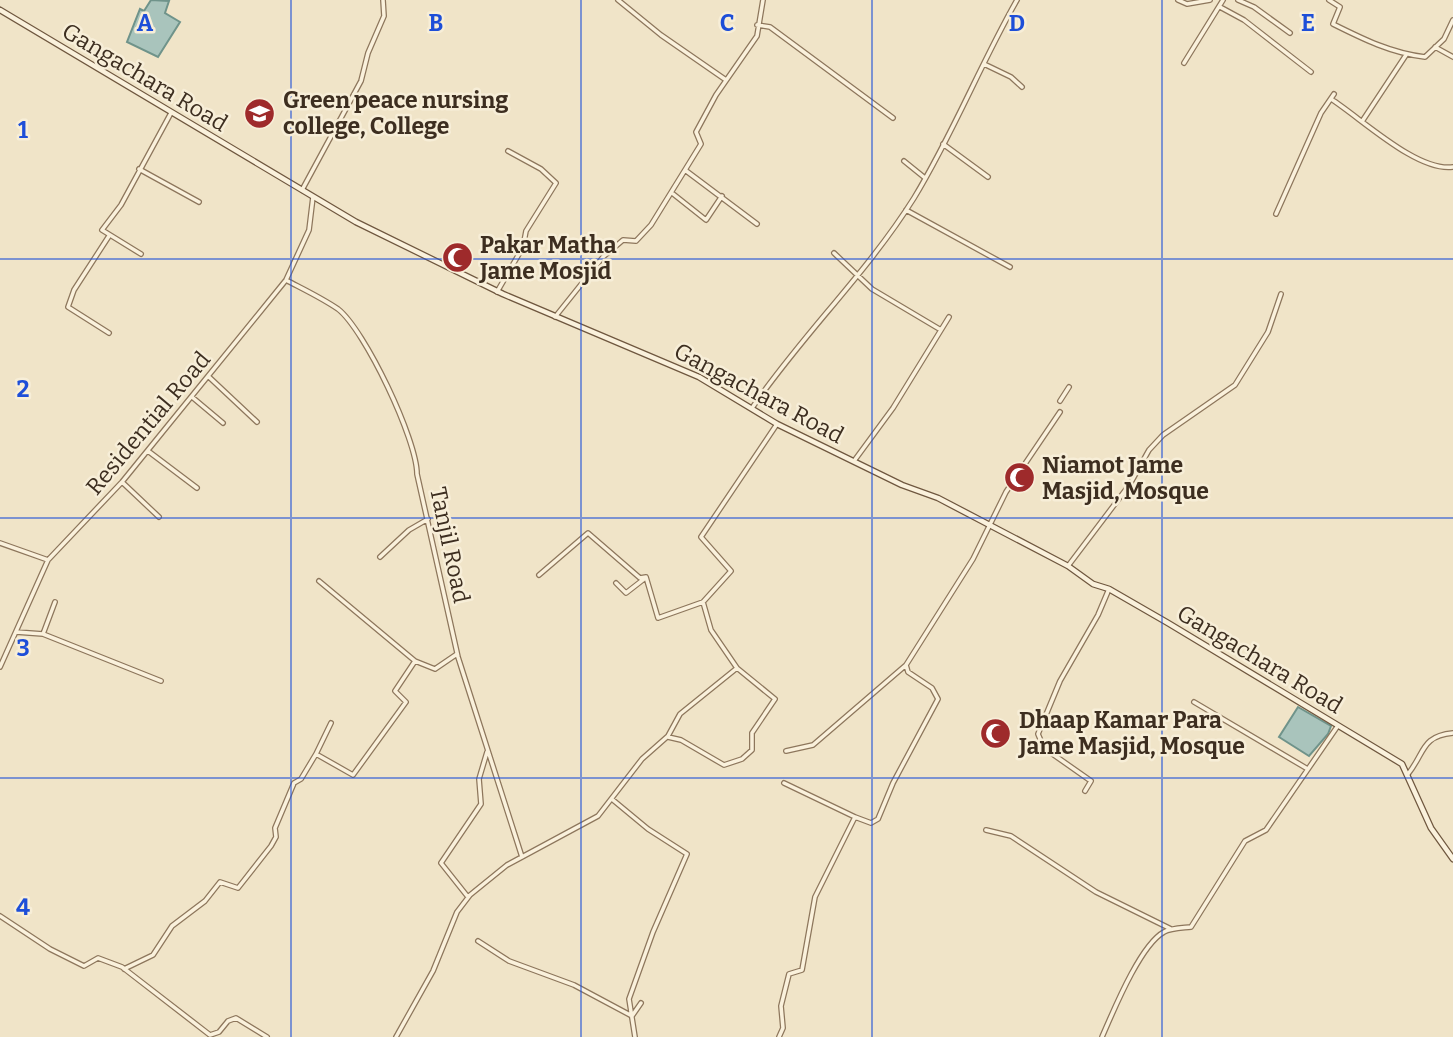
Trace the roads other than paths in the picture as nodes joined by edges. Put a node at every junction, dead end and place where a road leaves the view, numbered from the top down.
1 (383, 0) edge
2 (618, 0) edge
3 (763, 0) edge
4 (1017, 0) edge
5 (1178, 0) edge
6 (1210, 0) edge
7 (1223, 0) edge
8 (1238, 0) edge
9 (1329, 0) edge
10 (1220, 7) junction
11 (0, 10) edge
12 (1453, 20) edge
13 (757, 25) junction
14 (1290, 33) dead end
15 (1435, 47) junction
16 (1406, 55) junction
17 (1453, 57) edge
18 (1184, 63) dead end
19 (984, 64) junction
20 (1311, 72) dead end
21 (726, 80) junction
22 (1022, 87) dead end
23 (171, 113) junction
24 (893, 118) dead end
25 (1363, 120) junction
26 (943, 144) junction
27 (508, 150) dead end
28 (904, 161) dead end
29 (1453, 167) edge
30 (139, 169) junction
31 (685, 170) junction
32 (988, 177) dead end
33 (925, 178) junction
34 (302, 190) junction
35 (671, 193) junction
36 (723, 196) junction
37 (313, 197) junction
38 (199, 202) dead end
39 (906, 210) junction
40 (1276, 214) dead end
41 (757, 224) dead end
42 (109, 236) junction
43 (834, 253) dead end
44 (141, 254) dead end
45 (1010, 267) dead end
46 (857, 274) junction
47 (286, 280) junction
48 (497, 292) junction
49 (1281, 294) dead end
50 (555, 317) junction
51 (949, 317) dead end
52 (941, 330) junction
53 (108, 333) dead end
54 (209, 377) junction
55 (1069, 387) dead end
56 (192, 397) junction
57 (1060, 401) dead end
58 (752, 408) junction
59 (1060, 412) dead end
60 (257, 422) dead end
61 (223, 423) dead end
62 (777, 424) junction
63 (148, 451) junction
64 (854, 462) junction
65 (122, 482) junction
66 (197, 488) dead end
67 (159, 517) dead end
68 (428, 519) junction
69 (988, 527) junction
70 (0, 543) edge
71 (380, 557) dead end
72 (48, 560) junction
73 (1068, 566) junction
74 (539, 575) dead end
75 (645, 577) junction
76 (319, 581) dead end
77 (616, 583) dead end
78 (1109, 589) junction
79 (703, 601) junction
80 (55, 602) dead end
81 (16, 632) junction
82 (43, 634) junction
83 (457, 654) junction
84 (415, 660) junction
85 (906, 665) junction
86 (0, 667) edge
87 (737, 668) junction
88 (161, 681) dead end
89 (1194, 702) dead end
90 (331, 723) dead end
91 (1337, 727) junction
92 (1453, 733) edge
93 (668, 736) junction
94 (488, 751) junction
95 (786, 751) dead end
96 (316, 754) junction
97 (1306, 768) junction
98 (1408, 774) junction
99 (784, 783) dead end
100 (1085, 792) dead end
101 (613, 800) junction
102 (855, 817) junction
103 (986, 830) dead end
104 (522, 857) junction
105 (1453, 859) edge
106 (468, 897) junction
107 (0, 916) edge
108 (1172, 929) junction
109 (478, 941) dead end
110 (124, 969) junction
111 (641, 1003) dead end
112 (632, 1016) junction
113 (267, 1037) edge
114 (396, 1037) edge
115 (635, 1037) edge
116 (779, 1037) edge
117 (1102, 1037) edge

1 - 34 street
2 - 21 street
3 - 13 street
4 - 19 street
5 - 6 street
7 - 10 street
8 - 14 street
9 - 16 street
10 - 18 street
10 - 20 street
11 - 23 main road, Gangachara Road
12 - 15 street
13 - 21 street
13 - 24 street
15 - 16 street
15 - 17 street
16 - 25 street
19 - 22 street
19 - 26 street
21 - 31 street
23 - 30 street
23 - 34 main road, Gangachara Road
25 - 29 street
25 - 40 street
26 - 32 street
26 - 33 street
27 - 48 street
28 - 33 street
30 - 38 street
30 - 42 street
31 - 35 street
31 - 36 street
33 - 39 street
34 - 37 main road, Gangachara Road
35 - 36 street
35 - 50 street
36 - 41 street
37 - 47 street, Residential Road
37 - 48 main road, Gangachara Road
39 - 45 street
39 - 46 street
42 - 44 street
42 - 53 street
43 - 46 street
46 - 52 street
46 - 58 street
47 - 54 street, Residential Road
47 - 68 street, Tanjil Road
48 - 50 main road, Gangachara Road
49 - 73 street
50 - 58 main road, Gangachara Road
51 - 52 street
52 - 64 street
54 - 56 street, Residential Road
54 - 60 street
55 - 57 street
56 - 61 street
56 - 63 street, Residential Road
58 - 62 main road, Gangachara Road
59 - 69 street
62 - 64 main road, Gangachara Road
62 - 79 street
63 - 65 street, Residential Road
63 - 66 street
64 - 69 main road, Gangachara Road
65 - 67 street
65 - 72 street, Residential Road
68 - 71 street
68 - 83 street, Tanjil Road
69 - 73 main road, Gangachara Road
69 - 85 street
70 - 72 street
72 - 81 street, Residential Road
73 - 78 main road, Gangachara Road
74 - 75 street
75 - 77 street
75 - 79 street
76 - 84 street
78 - 91 main road, Gangachara Road
78 - 100 street
79 - 87 street
80 - 82 street
81 - 82 street
81 - 86 street, Residential Road
82 - 88 street
83 - 84 street
83 - 94 street, Tanjil Road
84 - 96 street
85 - 95 street
85 - 102 street
87 - 93 street
87 - 93 street
89 - 97 street
90 - 96 street
91 - 97 street
91 - 98 main road, Gangachara Road
92 - 98 street
93 - 101 street
94 - 104 street, Tanjil Road
94 - 106 street
96 - 110 street
97 - 108 street
98 - 105 main road, Gangachara Road
99 - 102 street
101 - 104 street
101 - 112 street
102 - 116 street
103 - 108 street
104 - 106 street
106 - 114 street
107 - 110 street
108 - 117 street
109 - 112 street
110 - 113 street
111 - 112 street
112 - 115 street

